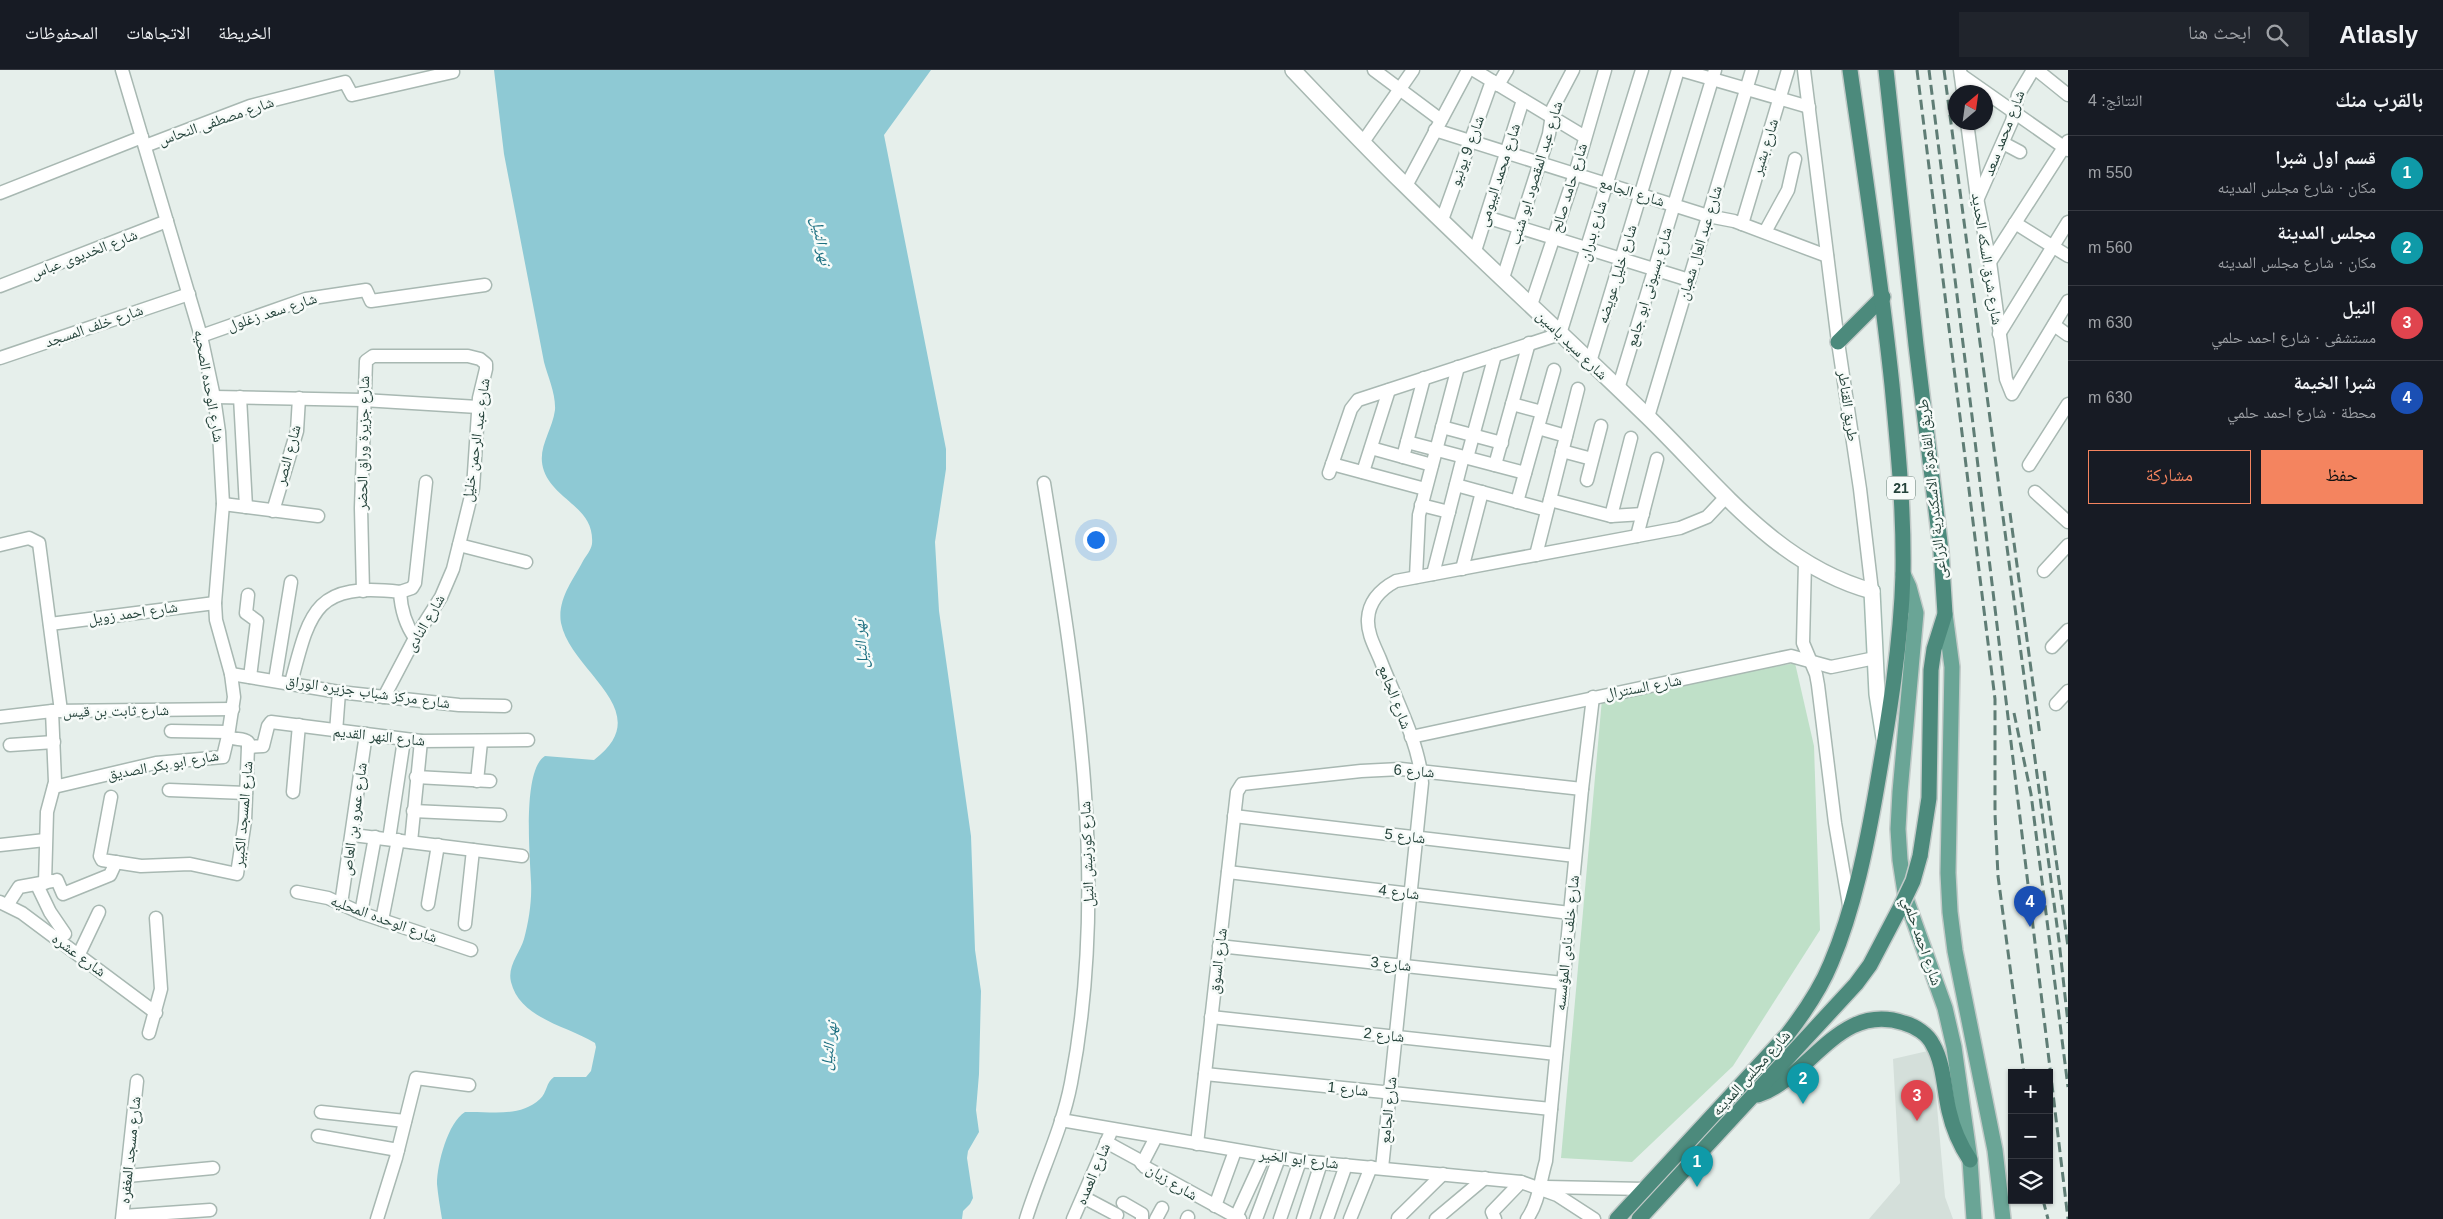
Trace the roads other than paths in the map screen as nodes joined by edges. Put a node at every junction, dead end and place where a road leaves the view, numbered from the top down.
1 (122, 70) edge
2 (1293, 70) edge
3 (1374, 70) edge
4 (1413, 70) edge
5 (1468, 70) edge
6 (1474, 70) edge
7 (1507, 70) edge
8 (1573, 70) edge
9 (1605, 70) edge
10 (1642, 70) edge
11 (1680, 70) edge
12 (1752, 70) edge
13 (1788, 70) edge
14 (1804, 70) edge
15 (1850, 70) edge
16 (1886, 70) edge
17 (2035, 70) edge
18 (453, 72) dead end
19 (1961, 72) edge
20 (1713, 74) edge
21 (1495, 83) junction
22 (1962, 85) edge
23 (1746, 89) junction
24 (1400, 90) junction
25 (2068, 95) edge
26 (1780, 98) junction
27 (1523, 100) junction
28 (1809, 107) junction
29 (2015, 113) junction
30 (1551, 116) junction
31 (1438, 125) junction
32 (1968, 130) edge
33 (1585, 137) junction
34 (143, 141) junction
35 (1363, 142) junction
36 (1470, 142) junction
37 (2003, 143) junction
38 (2067, 146) edge
39 (2020, 152) dead end
40 (1506, 153) junction
41 (1795, 159) dead end
42 (1540, 163) junction
43 (1575, 174) junction
44 (1608, 185) junction
45 (1406, 186) junction
46 (0, 193) edge
47 (1640, 195) junction
48 (1978, 198) junction
49 (1674, 205) junction
50 (1708, 216) junction
51 (1486, 217) junction
52 (1442, 220) junction
53 (167, 221) junction
54 (2068, 222) edge
55 (2015, 223) junction
56 (1742, 224) junction
57 (1519, 228) junction
58 (1765, 232) junction
59 (1554, 238) junction
60 (2053, 246) junction
61 (1588, 249) junction
62 (1475, 251) junction
63 (1827, 256) junction
64 (2068, 256) edge
65 (1621, 259) junction
66 (1990, 262) junction
67 (1655, 270) junction
68 (1503, 278) junction
69 (1689, 280) junction
70 (486, 285) dead end
71 (0, 286) edge
72 (189, 294) junction
73 (1883, 297) junction
74 (2068, 301) edge
75 (1531, 305) junction
76 (2054, 325) junction
77 (1560, 334) junction
78 (1999, 334) junction
79 (2068, 334) edge
80 (201, 336) junction
81 (1838, 342) junction
82 (1529, 343) junction
83 (1495, 355) junction
84 (0, 358) edge
85 (1590, 362) junction
86 (486, 364) joint
87 (1458, 367) junction
88 (1554, 370) dead end
89 (1424, 378) junction
90 (1578, 389) dead end
91 (1618, 389) junction
92 (1388, 390) junction
93 (214, 397) junction
94 (240, 397) junction
95 (299, 398) junction
96 (363, 400) junction
97 (1512, 404) junction
98 (2068, 404) edge
99 (478, 407) junction
100 (1542, 412) junction
101 (1648, 417) junction
102 (1601, 426) dead end
103 (1442, 427) junction
104 (1538, 428) junction
105 (1473, 435) junction
106 (1566, 436) junction
107 (1631, 438) dead end
108 (1407, 442) junction
109 (1502, 443) junction
110 (1371, 448) junction
111 (1436, 450) junction
112 (1562, 451) junction
113 (1403, 457) junction
114 (1465, 457) junction
115 (1658, 459) dead end
116 (1592, 460) junction
117 (1432, 465) junction
118 (1495, 465) junction
119 (2029, 465) dead end
120 (1363, 472) junction
121 (1525, 473) junction
122 (1587, 480) dead end
123 (426, 482) dead end
124 (1044, 482) dead end
125 (1456, 485) junction
126 (1425, 490) junction
127 (1482, 492) junction
128 (2035, 492) dead end
129 (1726, 497) junction
130 (1517, 502) junction
131 (223, 504) junction
132 (1421, 505) junction
133 (1549, 505) junction
134 (246, 507) junction
135 (272, 511) junction
136 (1449, 512) junction
137 (1643, 514) junction
138 (318, 516) dead end
139 (1611, 516) junction
140 (2068, 522) edge
141 (1637, 536) junction
142 (0, 545) edge
143 (459, 545) junction
144 (2068, 545) edge
145 (1536, 555) junction
146 (526, 562) dead end
147 (1804, 562) junction
148 (1462, 569) junction
149 (2044, 571) dead end
150 (1433, 574) junction
151 (1903, 574) junction
152 (1416, 577) junction
153 (292, 582) dead end
154 (1872, 590) junction
155 (363, 591) junction
156 (400, 592) junction
157 (248, 595) dead end
158 (215, 602) junction
159 (1944, 614) junction
160 (50, 624) junction
161 (2068, 630) edge
162 (415, 638) junction
163 (2052, 647) dead end
164 (1876, 658) junction
165 (1812, 664) junction
166 (231, 674) junction
167 (250, 677) junction
168 (275, 680) junction
169 (291, 683) junction
170 (2068, 691) edge
171 (339, 692) junction
172 (384, 697) junction
173 (1593, 697) junction
174 (2056, 704) dead end
175 (505, 706) dead end
176 (233, 709) junction
177 (57, 711) junction
178 (0, 717) edge
179 (299, 725) junction
180 (171, 730) dead end
181 (336, 732) junction
182 (228, 734) junction
183 (366, 734) junction
184 (1411, 737) junction
185 (404, 740) junction
186 (528, 740) dead end
187 (54, 742) junction
188 (421, 742) junction
189 (481, 742) junction
190 (1884, 743) junction
191 (10, 746) dead end
192 (248, 747) junction
193 (1421, 771) junction
194 (416, 777) junction
195 (1246, 783) joint
196 (54, 787) junction
197 (1582, 789) junction
198 (169, 790) dead end
199 (293, 792) dead end
200 (246, 793) junction
201 (111, 797) dead end
202 (413, 811) junction
203 (500, 815) dead end
204 (1234, 816) junction
205 (352, 835) junction
206 (1416, 837) junction
207 (375, 838) junction
208 (45, 840) junction
209 (399, 841) junction
210 (0, 845) edge
211 (438, 845) junction
212 (473, 850) junction
213 (522, 856) dead end
214 (1575, 856) junction
215 (116, 862) junction
216 (1228, 872) junction
217 (51, 881) junction
218 (297, 892) dead end
219 (1410, 894) junction
220 (4, 903) edge
221 (341, 904) junction
222 (428, 904) dead end
223 (1902, 904) joint
224 (1850, 905) junction
225 (99, 912) dead end
226 (361, 913) junction
227 (1570, 913) junction
228 (156, 918) dead end
229 (382, 920) junction
230 (465, 924) dead end
231 (66, 934) dead end
232 (1220, 946) junction
233 (470, 950) dead end
234 (79, 954) junction
235 (1403, 965) junction
236 (1563, 983) junction
237 (156, 1013) junction
238 (1211, 1016) junction
239 (149, 1033) dead end
240 (1395, 1037) junction
241 (1556, 1054) junction
242 (1205, 1074) junction
243 (137, 1081) dead end
244 (469, 1085) dead end
245 (1389, 1093) junction
246 (1752, 1098) junction
247 (1551, 1109) junction
248 (321, 1112) dead end
249 (1061, 1120) junction
250 (405, 1121) junction
251 (1112, 1129) junction
252 (318, 1136) dead end
253 (1156, 1137) junction
254 (1106, 1142) junction
255 (1197, 1144) junction
256 (398, 1150) junction
257 (1235, 1150) junction
258 (1264, 1156) junction
259 (1279, 1158) junction
260 (1970, 1160) junction
261 (1300, 1161) junction
262 (1321, 1163) junction
263 (1142, 1164) junction
264 (1346, 1165) junction
265 (1376, 1167) junction
266 (213, 1168) dead end
267 (1443, 1174) junction
268 (127, 1176) junction
269 (1485, 1178) junction
270 (1521, 1182) junction
271 (1538, 1187) junction
272 (1645, 1189) junction
273 (1083, 1197) junction
274 (1124, 1203) dead end
275 (1215, 1206) junction
276 (210, 1210) dead end
277 (1116, 1215) dead end
278 (1150, 1216) edge
279 (1355, 1217) edge
280 (1493, 1217) edge
281 (123, 1218) edge
282 (1076, 1218) edge
283 (1238, 1218) edge
284 (1398, 1218) dead end
285 (377, 1219) edge
286 (1026, 1219) edge
287 (1256, 1219) edge
288 (1280, 1219) edge
289 (1303, 1219) edge
290 (1327, 1219) edge
291 (1436, 1219) edge
292 (1527, 1219) edge
293 (1594, 1219) edge
294 (1617, 1219) edge
295 (1639, 1219) edge
296 (1974, 1219) edge
297 (2002, 1219) edge

1 - 34 street, شارع الوحده الصحيه
2 - 35 street, شارع سيد ياسين
3 - 24 street, شارع الجامع
4 - 24 street
5 - 31 street
6 - 21 street
7 - 21 street, شارع 9 يونيو
8 - 30 street, شارع عبد المقصود ابو شنب
9 - 33 street, شارع حامد صالح
10 - 44 street, شارع بدران
11 - 20 street
11 - 47 street, شارع خليل عويضه
12 - 23 street, شارع عبد العال شعبان
13 - 26 street, شارع بشير
14 - 28 street, طريق القناطر
15 - 73 highway, طريق القاهرة, الاسكندرية الزراعى / 21
16 - 159 highway, طريق القاهرة, الاسكندرية الزراعى / 21
17 - 25 street
17 - 29 street, شارع محمد سعد
18 - 34 street, شارع مصطفى النحاس
19 - 22 street
19 - 29 street
20 - 23 street
20 - 49 street, شارع بسيونى ابو جامع
21 - 27 street
21 - 36 street, شارع 9 يونيو
23 - 26 street
23 - 50 street, شارع عبد العال شعبان
24 - 31 street, شارع الجامع
24 - 35 street
26 - 28 street
26 - 56 street, شارع بشير
27 - 30 street
27 - 40 street, شارع محمد البيومى
28 - 63 street, طريق القناطر
29 - 37 street, شارع محمد سعد
29 - 38 street
30 - 33 street
30 - 42 street, شارع عبد المقصود ابو شنب
31 - 36 street, شارع الجامع
31 - 45 street
32 - 48 street, شارع شرق السكه الحديد
33 - 43 street, شارع حامد صالح
34 - 46 street
34 - 53 street, شارع الوحده الصحيه
35 - 45 street, شارع سيد ياسين
36 - 40 street, شارع الجامع
36 - 52 street, شارع 9 يونيو
37 - 39 street
37 - 48 street, شارع محمد سعد
38 - 55 street
40 - 42 street, شارع الجامع
40 - 51 street, شارع محمد البيومى
41 - 58 street
42 - 43 street, شارع الجامع
42 - 57 street, شارع عبد المقصود ابو شنب
43 - 44 street, شارع الجامع
43 - 59 street, شارع حامد صالح
44 - 47 street, شارع الجامع
44 - 61 street, شارع بدران
45 - 52 street, شارع سيد ياسين
47 - 49 street, شارع الجامع
47 - 65 street, شارع خليل عويضه
48 - 66 street, شارع شرق السكه الحديد
49 - 50 street, شارع الجامع
49 - 67 street, شارع بسيونى ابو جامع
50 - 56 street, شارع الجامع
50 - 69 street, شارع عبد العال شعبان
51 - 57 street
51 - 62 street, شارع محمد البيومى
52 - 62 street, شارع سيد ياسين
53 - 71 street, شارع الخديوى عباس
53 - 72 street, شارع الوحده الصحيه
54 - 60 street
55 - 60 street
55 - 66 street
56 - 58 street, شارع الجامع
57 - 59 street
57 - 68 street, شارع عبد المقصود ابو شنب
58 - 63 street, شارع الجامع
59 - 61 street
59 - 75 street, شارع حامد صالح
60 - 64 street
60 - 78 street
61 - 65 street
61 - 77 street, شارع بدران
62 - 68 street, شارع سيد ياسين
63 - 81 street, طريق القناطر
65 - 67 street
65 - 85 street, شارع خليل عويضه
66 - 78 street, شارع شرق السكه الحديد
67 - 69 street
67 - 91 street, شارع بسيونى ابو جامع
68 - 75 street, شارع سيد ياسين
69 - 101 street, شارع عبد العال شعبان
70 - 80 street, شارع سعد زغلول
72 - 80 street, شارع الوحده الصحيه
72 - 84 street, شارع خلف المسجد
73 - 81 highway
73 - 151 highway, طريق القاهرة, الاسكندرية الزراعى / 21
74 - 76 street
75 - 77 street, شارع سيد ياسين
76 - 78 street, شارع شرق السكه الحديد
76 - 79 street
77 - 82 street
77 - 85 street, شارع سيد ياسين
80 - 93 street, شارع الوحده الصحيه
81 - 154 street, طريق القناطر
82 - 83 street
82 - 97 street
83 - 87 street
83 - 105 street
85 - 91 street, شارع سيد ياسين
86 - 96 street, شارع جزيرة وراق الحضر
86 - 99 street, شارع عبد الرحمن خليل
87 - 89 street
87 - 103 street
88 - 100 street
89 - 92 street
89 - 108 street
90 - 106 street
91 - 101 street, شارع سيد ياسين
92 - 110 street
92 - 120 street
93 - 94 street
93 - 131 street, شارع الوحده الصحيه
94 - 95 street
94 - 134 street
95 - 96 street
95 - 135 street, شارع النصر
96 - 99 street
96 - 155 street, شارع جزيرة وراق الحضر
97 - 100 street
97 - 109 street
98 - 119 street
99 - 143 street, شارع عبد الرحمن خليل
100 - 104 street
101 - 129 street, شارع سيد ياسين
102 - 116 street
103 - 105 street
103 - 111 street
104 - 106 street
104 - 121 street
105 - 109 street
105 - 114 street
106 - 112 street
107 - 139 street
108 - 111 street
108 - 113 street
109 - 118 street
110 - 113 street
110 - 120 street
111 - 114 street
111 - 117 street
112 - 116 street
112 - 133 street
113 - 117 street
114 - 118 street
114 - 125 street
115 - 137 street
116 - 122 street
117 - 126 street
118 - 121 street
120 - 126 street
121 - 130 street
123 - 156 street
124 - 249 street, شارع كورنيش النيل
125 - 127 street
125 - 136 street
126 - 132 street
127 - 130 street
127 - 148 street
128 - 140 street
129 - 141 street, شارع الجامع
129 - 147 street, شارع سيد ياسين
130 - 133 street
131 - 134 street
131 - 158 street, شارع الوحده الصحيه
132 - 136 street
132 - 152 street
133 - 139 street
133 - 145 street
134 - 135 street
135 - 138 street
136 - 150 street
137 - 139 street
137 - 141 street
141 - 145 street, شارع الجامع
142 - 160 street
143 - 146 street
143 - 162 street, شارع النادى
144 - 149 street
145 - 148 street, شارع الجامع
147 - 154 street, شارع سيد ياسين
147 - 165 street
148 - 150 street, شارع الجامع
150 - 152 street, شارع الجامع
151 - 190 highway, طريق القاهرة, الاسكندرية الزراعى / 21
151 - 260 main road, شارع احمد حلمي
152 - 184 street, شارع الجامع
153 - 168 street
154 - 164 street, طريق القناطر
155 - 156 street
155 - 169 street
156 - 162 street
157 - 167 street
158 - 160 street, شارع احمد زويل
158 - 166 street, شارع الوحده الصحيه
159 - 223 highway, طريق القاهرة, الاسكندرية الزراعى / 21, bridge
159 - 297 main road, شارع احمد حلمي
160 - 177 street
161 - 163 street
162 - 172 street, شارع النادى
164 - 165 street, شارع السنترال
164 - 190 street, طريق القناطر
165 - 173 street, شارع السنترال
165 - 224 street
166 - 167 street, شارع مركز شباب جزيره الوراق
166 - 176 street, شارع الوحده الصحيه
167 - 168 street, شارع مركز شباب جزيره الوراق
168 - 169 street, شارع مركز شباب جزيره الوراق
169 - 171 street, شارع مركز شباب جزيره الوراق
170 - 174 street
171 - 172 street, شارع مركز شباب جزيره الوراق
171 - 181 street
172 - 175 street, شارع مركز شباب جزيره الوراق
173 - 184 street, شارع السنترال
173 - 197 street, شارع خلف نادى المؤسسه
176 - 177 street, شارع ثابت بن قيس
176 - 182 street
177 - 178 street, شارع ثابت بن قيس
177 - 187 street
179 - 181 street, شارع النهر القديم
179 - 192 street, شارع النهر القديم
179 - 199 street
180 - 182 street
181 - 183 street, شارع النهر القديم
182 - 192 street, شارع المسجد الكبير
182 - 196 street, شارع ابو بكر الصديق
183 - 185 street, شارع النهر القديم
183 - 205 street, شارع عمرو بن العاص
184 - 193 street, شارع الجامع
185 - 188 street, شارع النهر القديم
185 - 209 street
186 - 189 street, شارع النهر القديم
187 - 191 street
187 - 196 street
188 - 189 street, شارع النهر القديم
188 - 194 street
189 - 194 street
190 - 224 highway, طريق القاهرة, الاسكندرية الزراعى / 21
192 - 200 street, شارع المسجد الكبير
193 - 195 street, شارع 6
193 - 197 street, شارع 6
193 - 206 street, شارع الجامع
194 - 202 street
195 - 204 street, شارع السوق
196 - 208 street
197 - 214 street, شارع خلف نادى المؤسسه
198 - 200 street
200 - 215 street, شارع المسجد الكبير
201 - 215 street
202 - 203 street
202 - 209 street
204 - 206 street, شارع 5
204 - 216 street, شارع السوق
205 - 207 street
205 - 221 street, شارع عمرو بن العاص
206 - 214 street, شارع 5
206 - 219 street, شارع الجامع
207 - 209 street
207 - 226 street
208 - 210 street
208 - 217 street
209 - 211 street
209 - 229 street
211 - 212 street
211 - 222 street
212 - 213 street
212 - 230 street
214 - 227 street, شارع خلف نادى المؤسسه
215 - 217 street
216 - 219 street, شارع 4
216 - 232 street, شارع السوق
217 - 220 street
217 - 231 street
218 - 221 street, شارع الوحده المحليه
219 - 227 street, شارع 4
219 - 235 street, شارع الجامع
220 - 234 street, شارع عشره
221 - 226 street, شارع الوحده المحليه
223 - 246 highway, شارع مجلس المدينه
224 - 272 highway, شارع مجلس المدينه
225 - 234 street
226 - 229 street, شارع الوحده المحليه
227 - 236 street, شارع خلف نادى المؤسسه
228 - 237 street
229 - 233 street, شارع الوحده المحليه
232 - 235 street, شارع 3
232 - 238 street, شارع السوق
234 - 237 street, شارع عشره
235 - 236 street, شارع 3
235 - 240 street, شارع الجامع
236 - 241 street, شارع خلف نادى المؤسسه
237 - 239 street
238 - 240 street, شارع 2
238 - 242 street, شارع السوق
240 - 241 street, شارع 2
240 - 245 street, شارع الجامع
241 - 247 street, شارع خلف نادى المؤسسه
242 - 245 street, شارع 1
242 - 255 street, شارع السوق
243 - 268 street, شارع مسجد المغفره
244 - 250 street
245 - 247 street, شارع 1
245 - 265 street, شارع الجامع
246 - 260 highway
246 - 295 highway, شارع مجلس المدينه
247 - 271 street, شارع خلف نادى المؤسسه
248 - 250 street
249 - 251 street, شارع ابو الخير
249 - 286 street, شارع كورنيش النيل
250 - 256 street
251 - 253 street, شارع ابو الخير
251 - 254 street, شارع العمده
252 - 256 street
253 - 255 street, شارع ابو الخير
253 - 263 street
254 - 263 street, شارع زيان
254 - 273 street, شارع العمده
255 - 257 street, شارع ابو الخير
256 - 285 street
257 - 258 street, شارع ابو الخير
257 - 275 street
258 - 259 street, شارع ابو الخير
258 - 283 street
259 - 261 street, شارع ابو الخير
259 - 287 street
260 - 296 main road, شارع احمد حلمي
261 - 262 street, شارع ابو الخير
261 - 288 street
262 - 264 street, شارع ابو الخير
262 - 289 street
263 - 275 street, شارع زيان
264 - 265 street, شارع ابو الخير
264 - 290 street
265 - 267 street, شارع ابو الخير
265 - 279 street, شارع الجامع
266 - 268 street
267 - 269 street, شارع ابو الخير
267 - 284 street
268 - 281 street, شارع مسجد المغفره
269 - 270 street, شارع ابو الخير
269 - 291 street
270 - 271 street, شارع ابو الخير
270 - 280 street
271 - 272 street, شارع ابو الخير
271 - 292 street, شارع خلف نادى المؤسسه
271 - 293 street, شارع ابو الخير
272 - 294 highway, شارع مجلس المدينه
273 - 277 street
273 - 282 street, شارع العمده
274 - 278 street
275 - 283 street, شارع زيان
276 - 281 street

